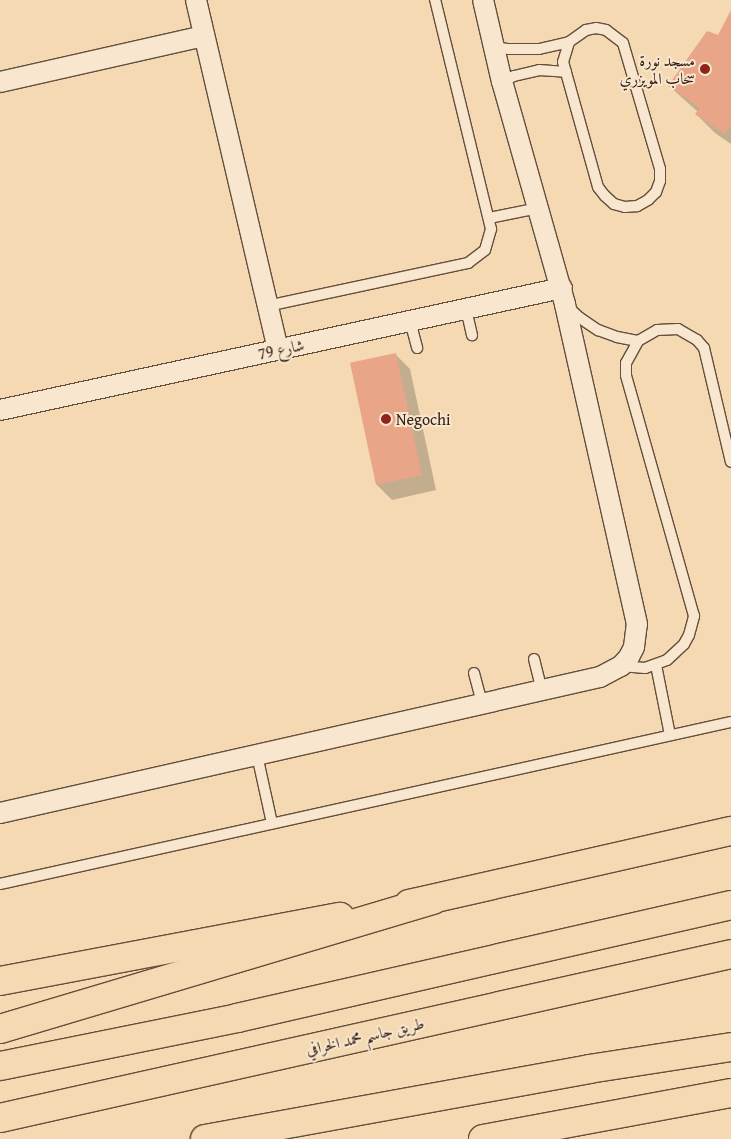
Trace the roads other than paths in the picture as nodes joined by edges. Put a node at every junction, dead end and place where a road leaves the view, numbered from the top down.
1 (196, 0) edge
2 (435, 0) edge
3 (482, 0) edge
4 (204, 36) junction
5 (569, 42) junction
6 (494, 47) junction
7 (566, 72) junction
8 (0, 82) edge
9 (502, 82) junction
10 (538, 208) junction
11 (489, 218) junction
12 (564, 296) junction
13 (268, 306) junction
14 (466, 309) junction
15 (410, 321) junction
16 (472, 335) dead end
17 (638, 341) junction
18 (417, 348) dead end
19 (278, 350) junction
20 (0, 410) edge
21 (731, 462) edge
22 (534, 659) dead end
23 (656, 665) junction
24 (621, 666) junction
25 (474, 673) dead end
26 (542, 690) junction
27 (482, 704) junction
28 (731, 722) edge
29 (670, 735) junction
30 (257, 754) junction
31 (0, 813) edge
32 (731, 817) edge
33 (272, 823) junction
34 (731, 831) edge
35 (553, 872) junction
36 (0, 884) edge
37 (433, 900) junction
38 (731, 905) edge
39 (731, 954) edge
40 (0, 981) edge
41 (0, 1028) edge
42 (731, 1035) edge
43 (731, 1047) edge
44 (0, 1066) edge
45 (589, 1070) junction
46 (731, 1092) edge
47 (0, 1118) edge
48 (205, 1139) edge
49 (483, 1139) edge

1 - 4 street
2 - 11 lane
3 - 6 street
4 - 8 street
4 - 13 street
5 - 6 lane
5 - 7 lane
5 - 7 lane
6 - 9 street
7 - 9 lane
9 - 10 street
10 - 11 lane
10 - 12 street
11 - 13 lane
12 - 14 street, شارع 79
12 - 17 lane
12 - 24 street
13 - 19 street
14 - 15 street, شارع 79
14 - 16 lane
15 - 18 lane
15 - 19 street, شارع 79
17 - 21 lane
17 - 23 lane
19 - 20 street, شارع 79
22 - 26 lane
23 - 24 lane
23 - 29 lane
24 - 26 street
25 - 27 lane
26 - 27 street
27 - 30 street
28 - 29 lane
29 - 33 lane
30 - 31 street
30 - 33 lane
32 - 35 main road
33 - 36 lane
34 - 35 main road
35 - 37 main road
37 - 40 main road
37 - 41 main road
38 - 44 main road
39 - 47 main road, طريق جاسم محمد الخرافي
42 - 45 main road
43 - 45 main road
45 - 48 main road
46 - 49 main road

